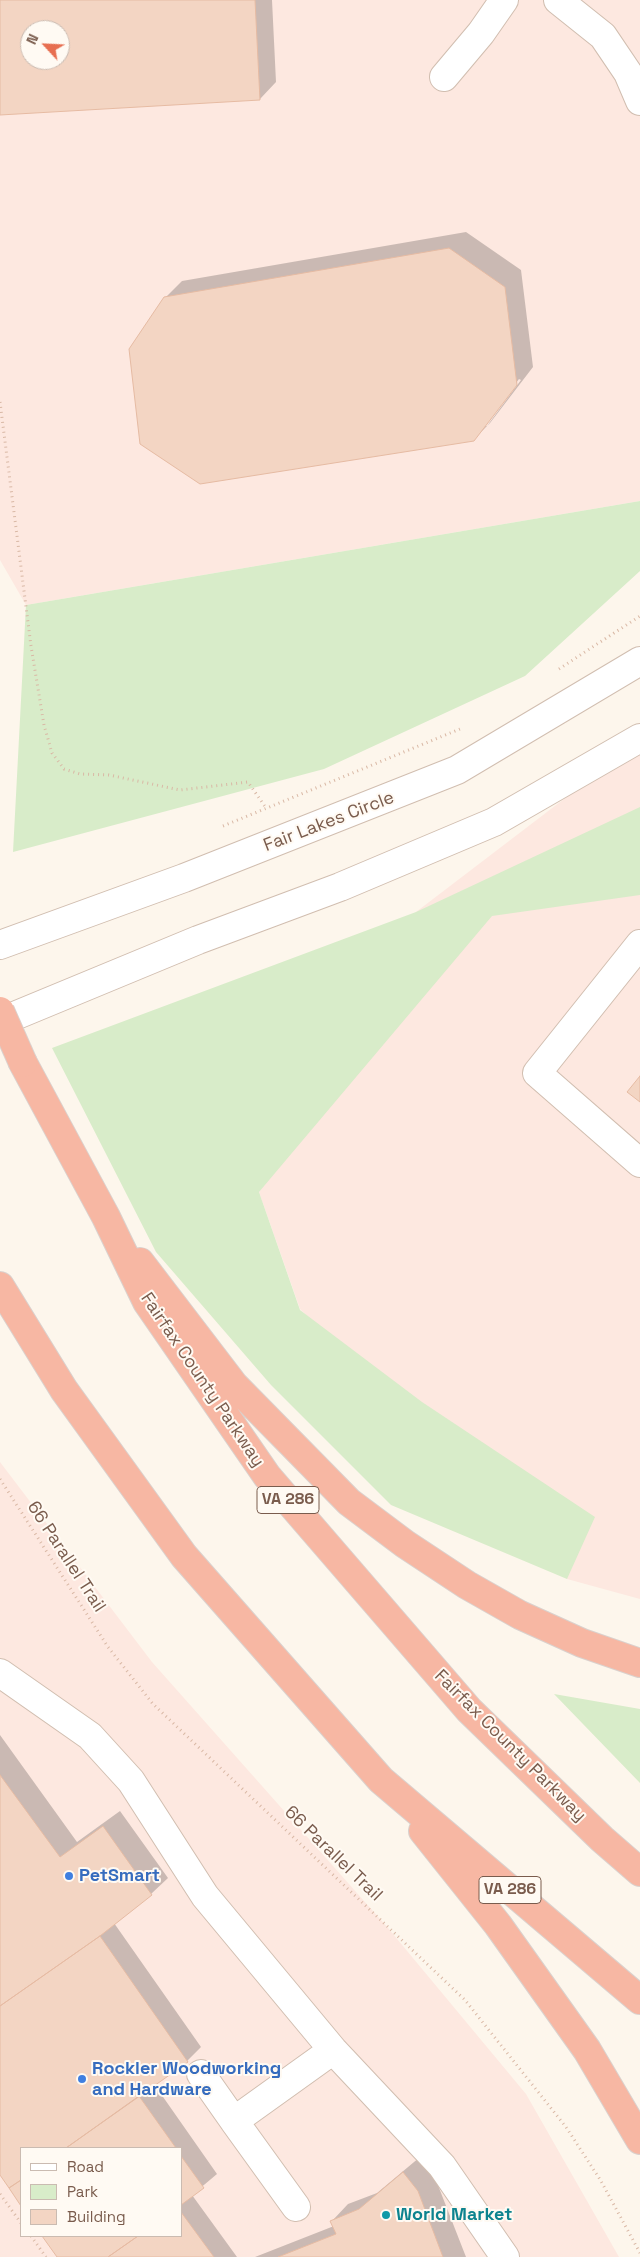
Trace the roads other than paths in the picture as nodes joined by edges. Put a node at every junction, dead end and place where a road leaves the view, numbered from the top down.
1 (504, 0) edge
2 (558, 0) edge
3 (444, 77) dead end
4 (640, 101) edge
5 (640, 662) edge
6 (640, 738) edge
7 (640, 944) edge
8 (0, 945) edge
9 (0, 1011) edge
10 (0, 1022) edge
11 (640, 1163) edge
12 (106, 1217) junction
13 (0, 1286) edge
14 (640, 1663) edge
15 (0, 1673) edge
16 (381, 1780) junction
17 (640, 1872) edge
18 (640, 2000) edge
19 (333, 2050) junction
20 (201, 2074) dead end
21 (234, 2121) junction
22 (640, 2140) edge
23 (296, 2207) dead end
24 (505, 2257) edge

1 - 3 street
2 - 4 street
5 - 8 street, Fair Lakes Circle
6 - 10 street
7 - 11 street
9 - 12 highway, Fairfax County Parkway / VA 286, bridge
12 - 14 highway
12 - 17 highway, Fairfax County Parkway / VA 286
13 - 16 highway, VA 286
15 - 19 street
16 - 18 highway, VA 286
16 - 22 highway
19 - 21 street
19 - 24 street
20 - 21 street
21 - 23 street

